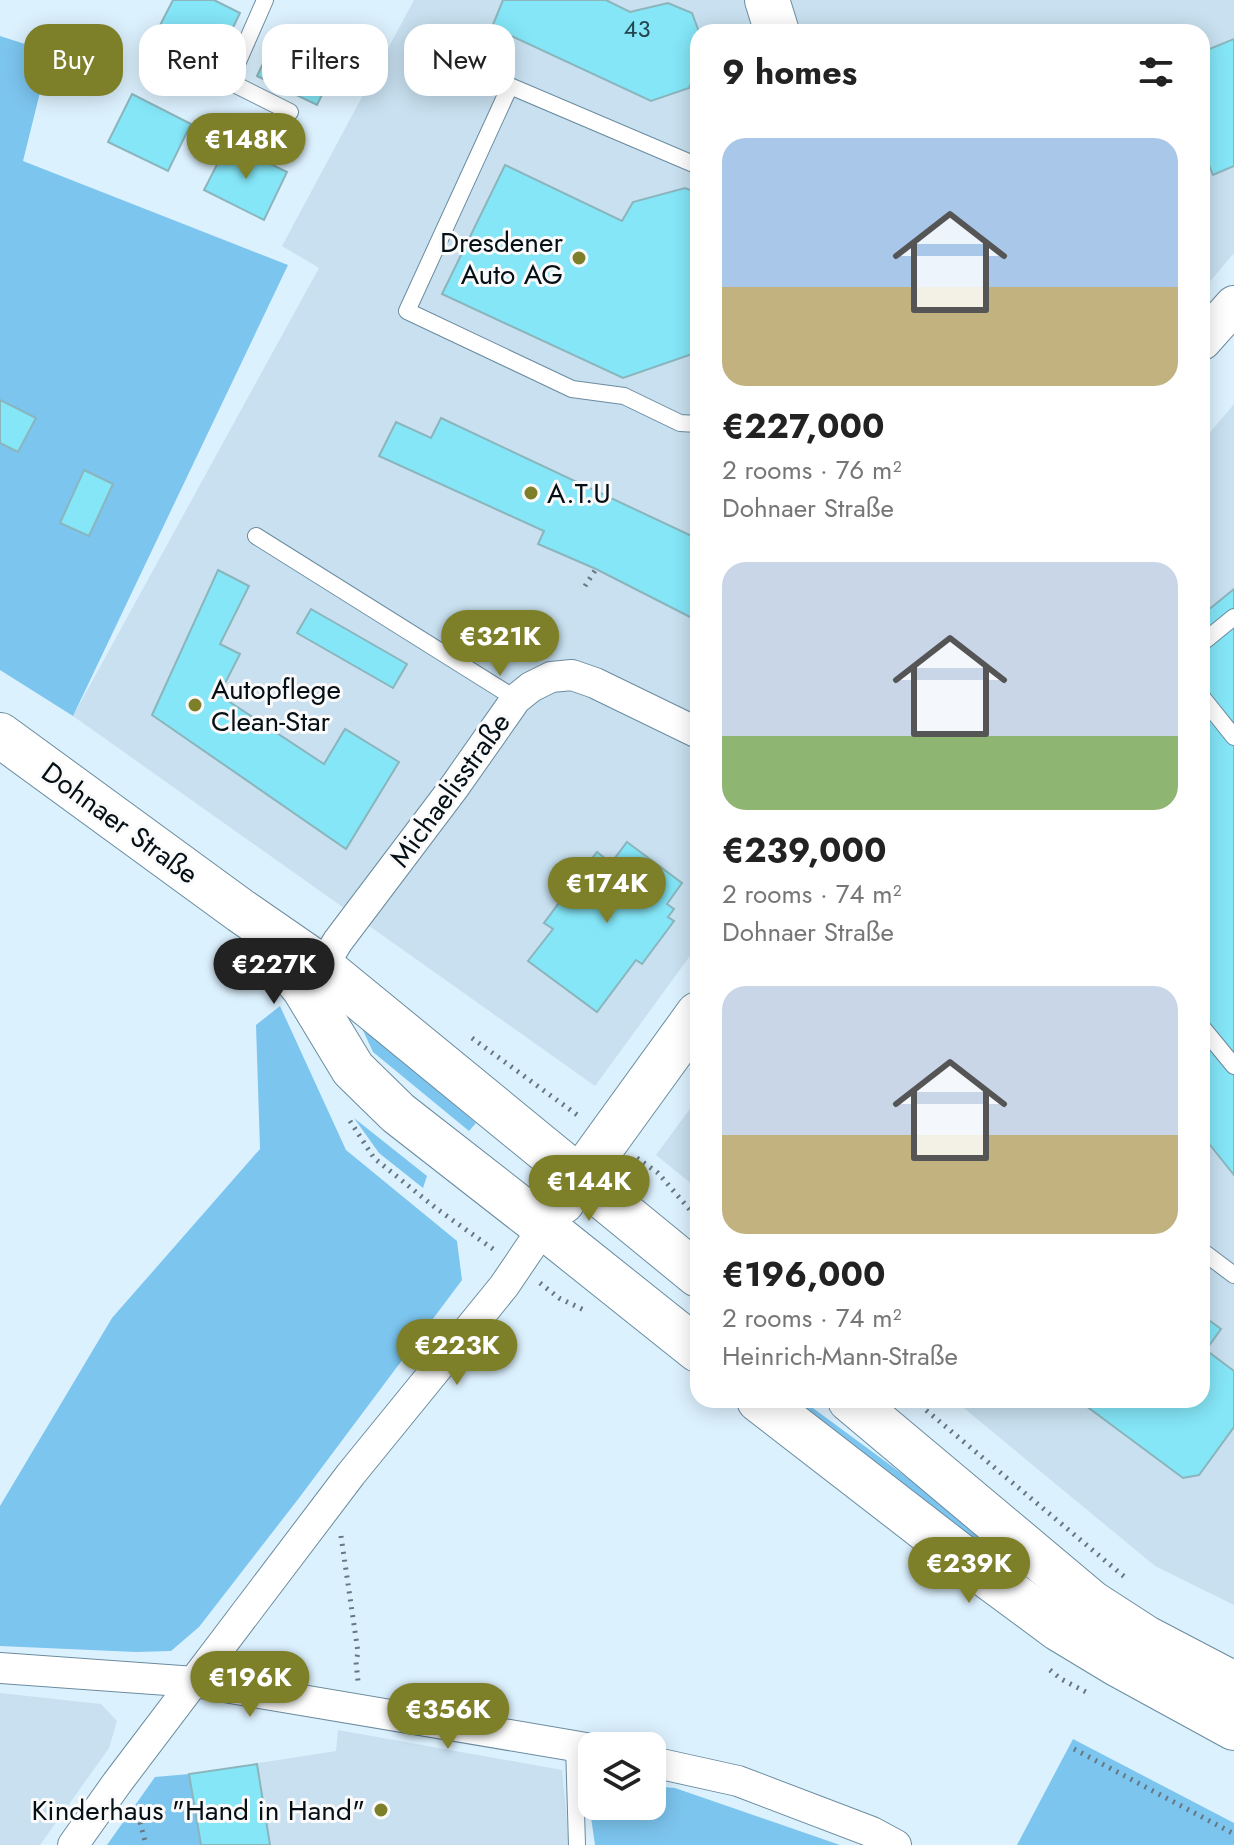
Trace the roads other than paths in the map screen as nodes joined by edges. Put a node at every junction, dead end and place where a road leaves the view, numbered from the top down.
1 (265, 0) edge
2 (767, 0) edge
3 (774, 24) edge
4 (246, 43) edge
5 (246, 90) edge
6 (290, 112) dead end
7 (690, 163) edge
8 (1234, 305) edge
9 (1210, 332) edge
10 (690, 424) edge
11 (256, 536) dead end
12 (1234, 617) edge
13 (1210, 636) edge
14 (516, 699) junction
15 (1210, 707) edge
16 (690, 729) edge
17 (0, 735) edge
18 (1234, 737) edge
19 (241, 911) junction
20 (322, 967) junction
21 (690, 1025) edge
22 (1210, 1036) edge
23 (1233, 1062) edge
24 (579, 1179) junction
25 (544, 1227) junction
26 (1210, 1257) edge
27 (690, 1269) edge
28 (1234, 1275) edge
29 (690, 1344) edge
30 (769, 1408) edge
31 (860, 1408) edge
32 (0, 1668) edge
33 (195, 1682) junction
34 (1234, 1684) edge
35 (1234, 1728) edge
36 (578, 1746) edge
37 (666, 1765) edge
38 (579, 1820) edge
39 (73, 1845) edge
40 (577, 1845) edge
41 (896, 1845) edge

1 - 4 lane
2 - 3 main road
5 - 6 lane
7 - 10 lane
8 - 9 street
11 - 14 lane
12 - 13 lane
14 - 16 street, Michaelisstraße
14 - 20 street, Michaelisstraße
15 - 18 lane
17 - 19 main road, Dohnaer Straße
19 - 20 main road, Dohnaer Straße
19 - 25 main road, Dohnaer Straße
20 - 24 main road, Dohnaer Straße
21 - 24 main road
22 - 23 lane
24 - 25 main road
24 - 27 main road, Dohnaer Straße
25 - 29 main road, Dohnaer Straße
25 - 33 street
26 - 28 lane
30 - 35 main road
31 - 34 main road
32 - 33 street
33 - 36 street
33 - 39 street
37 - 41 street
38 - 40 lane

